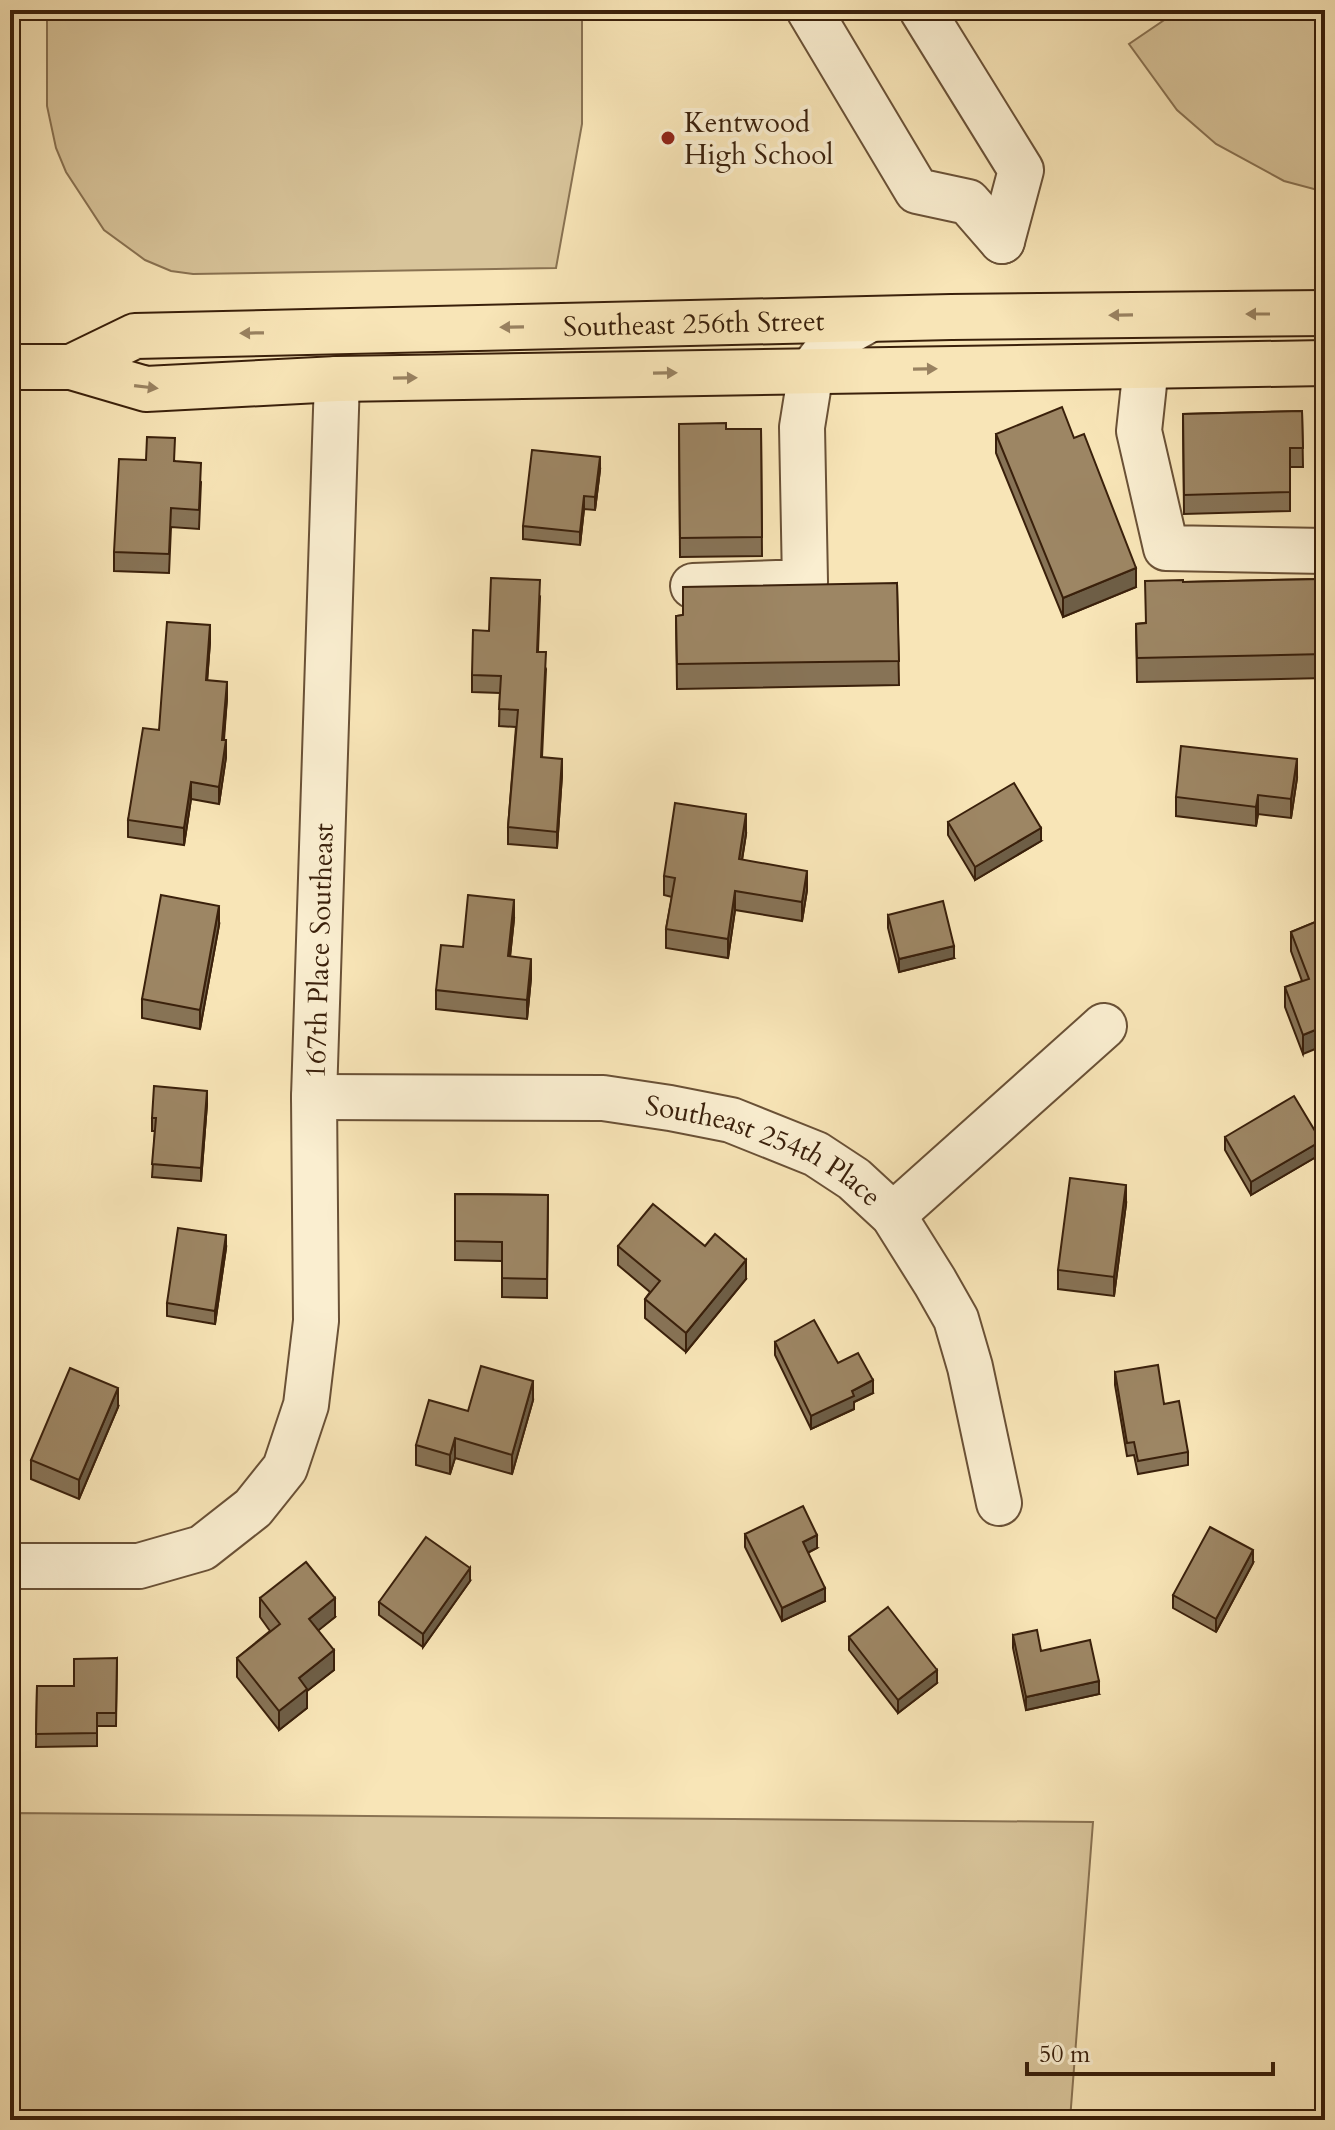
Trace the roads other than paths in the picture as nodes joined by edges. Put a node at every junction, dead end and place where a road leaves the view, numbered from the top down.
1 (809, 10) edge
2 (922, 10) edge
3 (1325, 313) edge
4 (1199, 314) junction
5 (870, 319) junction
6 (1325, 363) edge
7 (1146, 366) junction
8 (10, 367) edge
9 (71, 367) junction
10 (811, 371) junction
11 (337, 379) junction
12 (1325, 551) edge
13 (693, 586) edge
14 (1104, 1026) dead end
15 (314, 1097) junction
16 (893, 1215) junction
17 (999, 1503) dead end
18 (10, 1566) edge

1 - 2 street
3 -> 4 main road, Southeast 256th Street
4 -> 5 main road, Southeast 256th Street
4 - 7 main road
5 -> 9 main road, Southeast 256th Street
5 - 10 street
6 - 7 main road, Southeast 256th Street
10 -> 7 main road, Southeast 256th Street
7 - 12 street
8 - 9 main road, Southeast 256th Street
9 -> 11 main road, Southeast 256th Street
11 -> 10 main road, Southeast 256th Street
10 - 13 street
11 - 15 street, 167th Place Southeast
14 - 16 street
15 - 16 street, Southeast 254th Place
15 - 18 street, 167th Place Southeast
16 - 17 street, Southeast 254th Place

